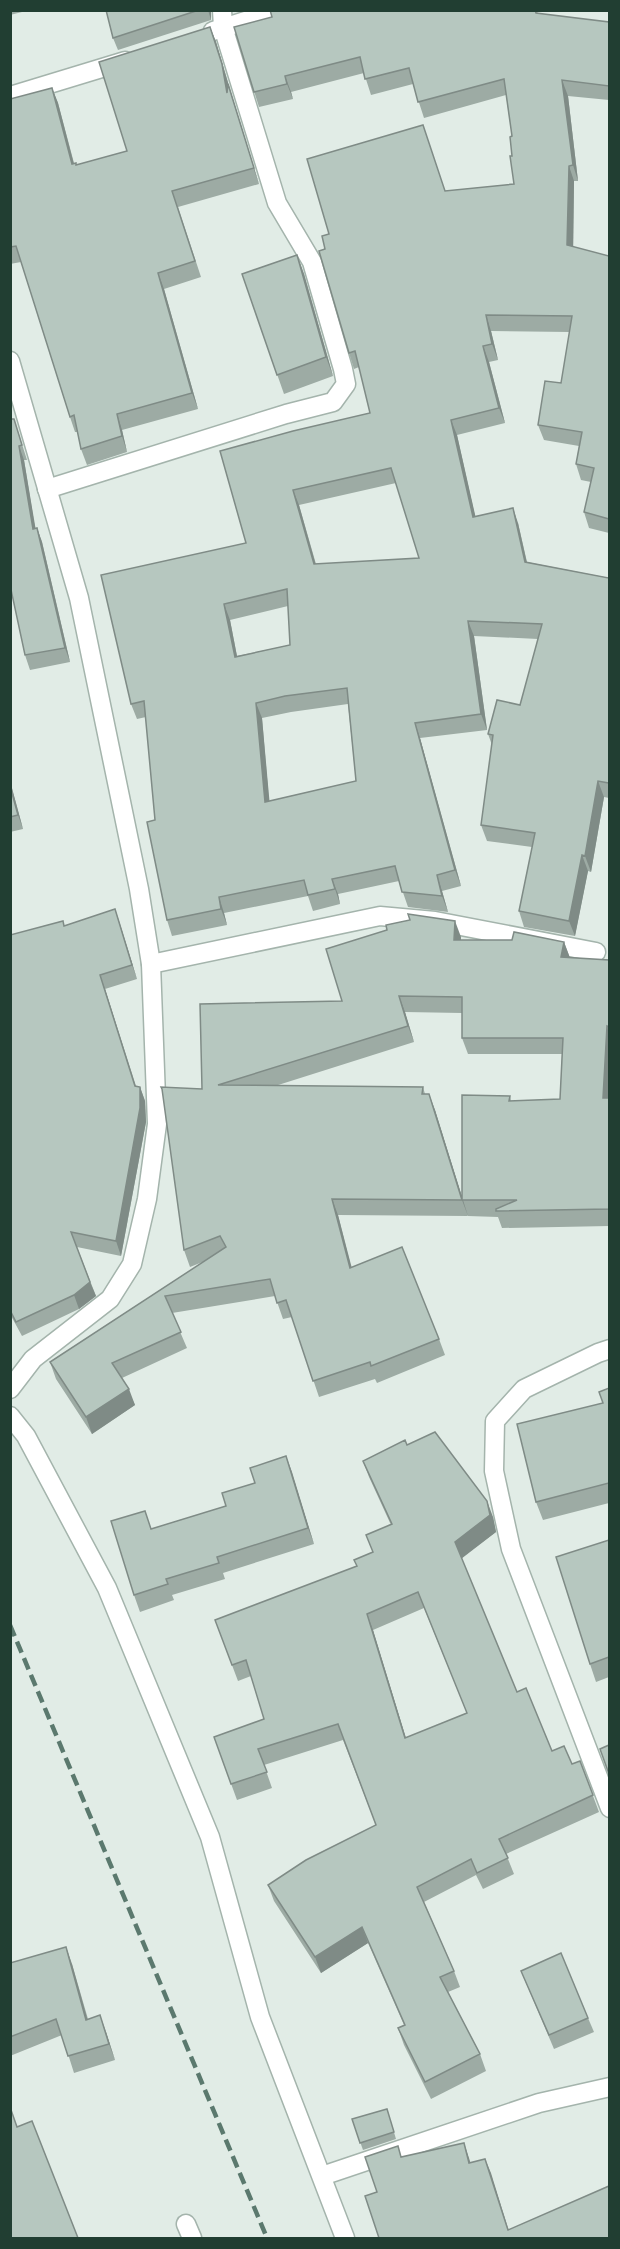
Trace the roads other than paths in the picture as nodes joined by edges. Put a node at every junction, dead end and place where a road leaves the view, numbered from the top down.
1 (281, 10) edge
2 (223, 19) edge
3 (192, 38) edge
4 (140, 56) edge
5 (10, 96) edge
6 (10, 361) edge
7 (47, 489) junction
8 (596, 952) dead end
9 (151, 964) junction
10 (609, 1349) edge
11 (10, 1389) edge
12 (10, 1416) edge
13 (609, 1808) edge
14 (609, 2087) edge
15 (321, 2176) junction
16 (345, 2238) edge

1 - 2 street
2 - 3 street
2 - 7 street
4 - 5 street
6 - 7 street
7 - 9 street
8 - 9 street
9 - 11 street
10 - 13 street
12 - 15 street
14 - 15 street
15 - 16 street

